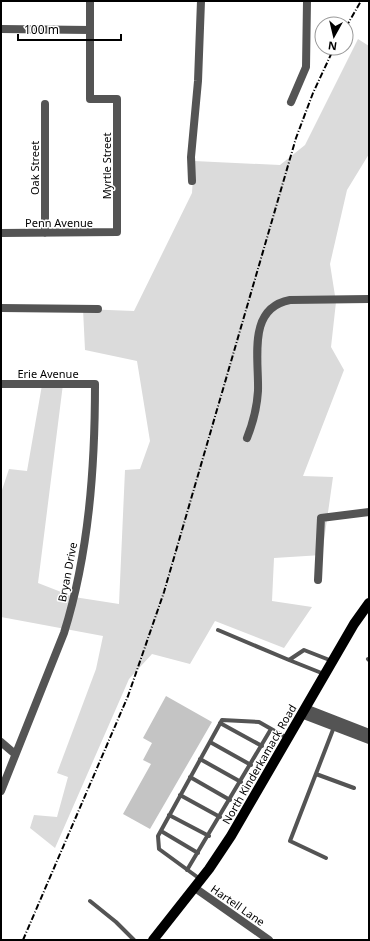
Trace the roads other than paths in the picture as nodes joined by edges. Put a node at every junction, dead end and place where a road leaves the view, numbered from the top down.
1 (90, 1) edge
2 (201, 1) edge
3 (307, 1) edge
4 (1, 29) edge
5 (90, 30) junction
6 (291, 102) dead end
7 (45, 104) dead end
8 (192, 181) dead end
9 (117, 232) joint
10 (1, 233) edge
11 (45, 233) junction
12 (369, 299) edge
13 (1, 308) edge
14 (98, 308) dead end
15 (1, 384) edge
16 (95, 384) joint
17 (247, 438) dead end
18 (369, 512) edge
19 (318, 580) dead end
20 (369, 603) edge
21 (218, 630) dead end
22 (289, 660) junction
23 (332, 661) junction
24 (325, 674) junction
25 (303, 711) junction
26 (220, 723) junction
27 (334, 727) junction
28 (271, 729) junction
29 (369, 733) edge
30 (287, 738) junction
31 (369, 740) edge
32 (1, 742) edge
33 (210, 742) junction
34 (262, 746) junction
35 (15, 754) junction
36 (200, 759) junction
37 (251, 765) junction
38 (316, 774) junction
39 (190, 777) junction
40 (241, 782) junction
41 (354, 788) dead end
42 (1, 791) edge
43 (180, 795) junction
44 (230, 800) junction
45 (169, 815) junction
46 (220, 817) junction
47 (161, 831) junction
48 (209, 836) junction
49 (198, 853) junction
50 (326, 858) dead end
51 (187, 870) junction
52 (198, 884) junction
53 (90, 901) dead end
54 (134, 940) edge
55 (153, 940) edge
56 (269, 940) edge

1 - 5 street
2 - 8 street
3 - 6 street
4 - 5 street
5 - 9 street, Myrtle Street
7 - 11 street, Oak Street
9 - 11 street, Penn Avenue
10 - 11 street, Penn Avenue
12 - 17 street
13 - 14 street
15 - 16 street, Erie Avenue
16 - 35 street, Bryan Drive
18 - 19 street
20 - 23 main road, North Kinderkamack Road
21 - 22 lane
22 - 23 lane
22 - 24 lane
23 - 24 main road, North Kinderkamack Road
24 - 25 main road, North Kinderkamack Road
25 - 27 street
25 - 29 street
25 - 30 main road, North Kinderkamack Road
26 - 28 lane
26 - 33 lane
26 - 34 lane
27 - 31 street
27 - 38 lane
28 - 30 lane
28 - 34 lane
30 - 52 main road, North Kinderkamack Road
32 - 35 street
33 - 36 lane
33 - 37 lane
34 - 37 lane
35 - 42 street, Bryan Drive
36 - 39 lane
36 - 40 lane
37 - 40 lane
38 - 41 lane
38 - 50 lane
39 - 43 lane
39 - 44 lane
40 - 44 lane
43 - 45 lane
43 - 46 lane
44 - 46 lane
45 - 47 lane
45 - 48 lane
46 - 48 lane
47 - 49 lane
47 - 51 lane
48 - 49 lane
49 - 51 lane
51 - 52 lane
52 - 55 main road, North Kinderkamack Road
52 - 56 street, Hartell Lane
53 - 54 lane

